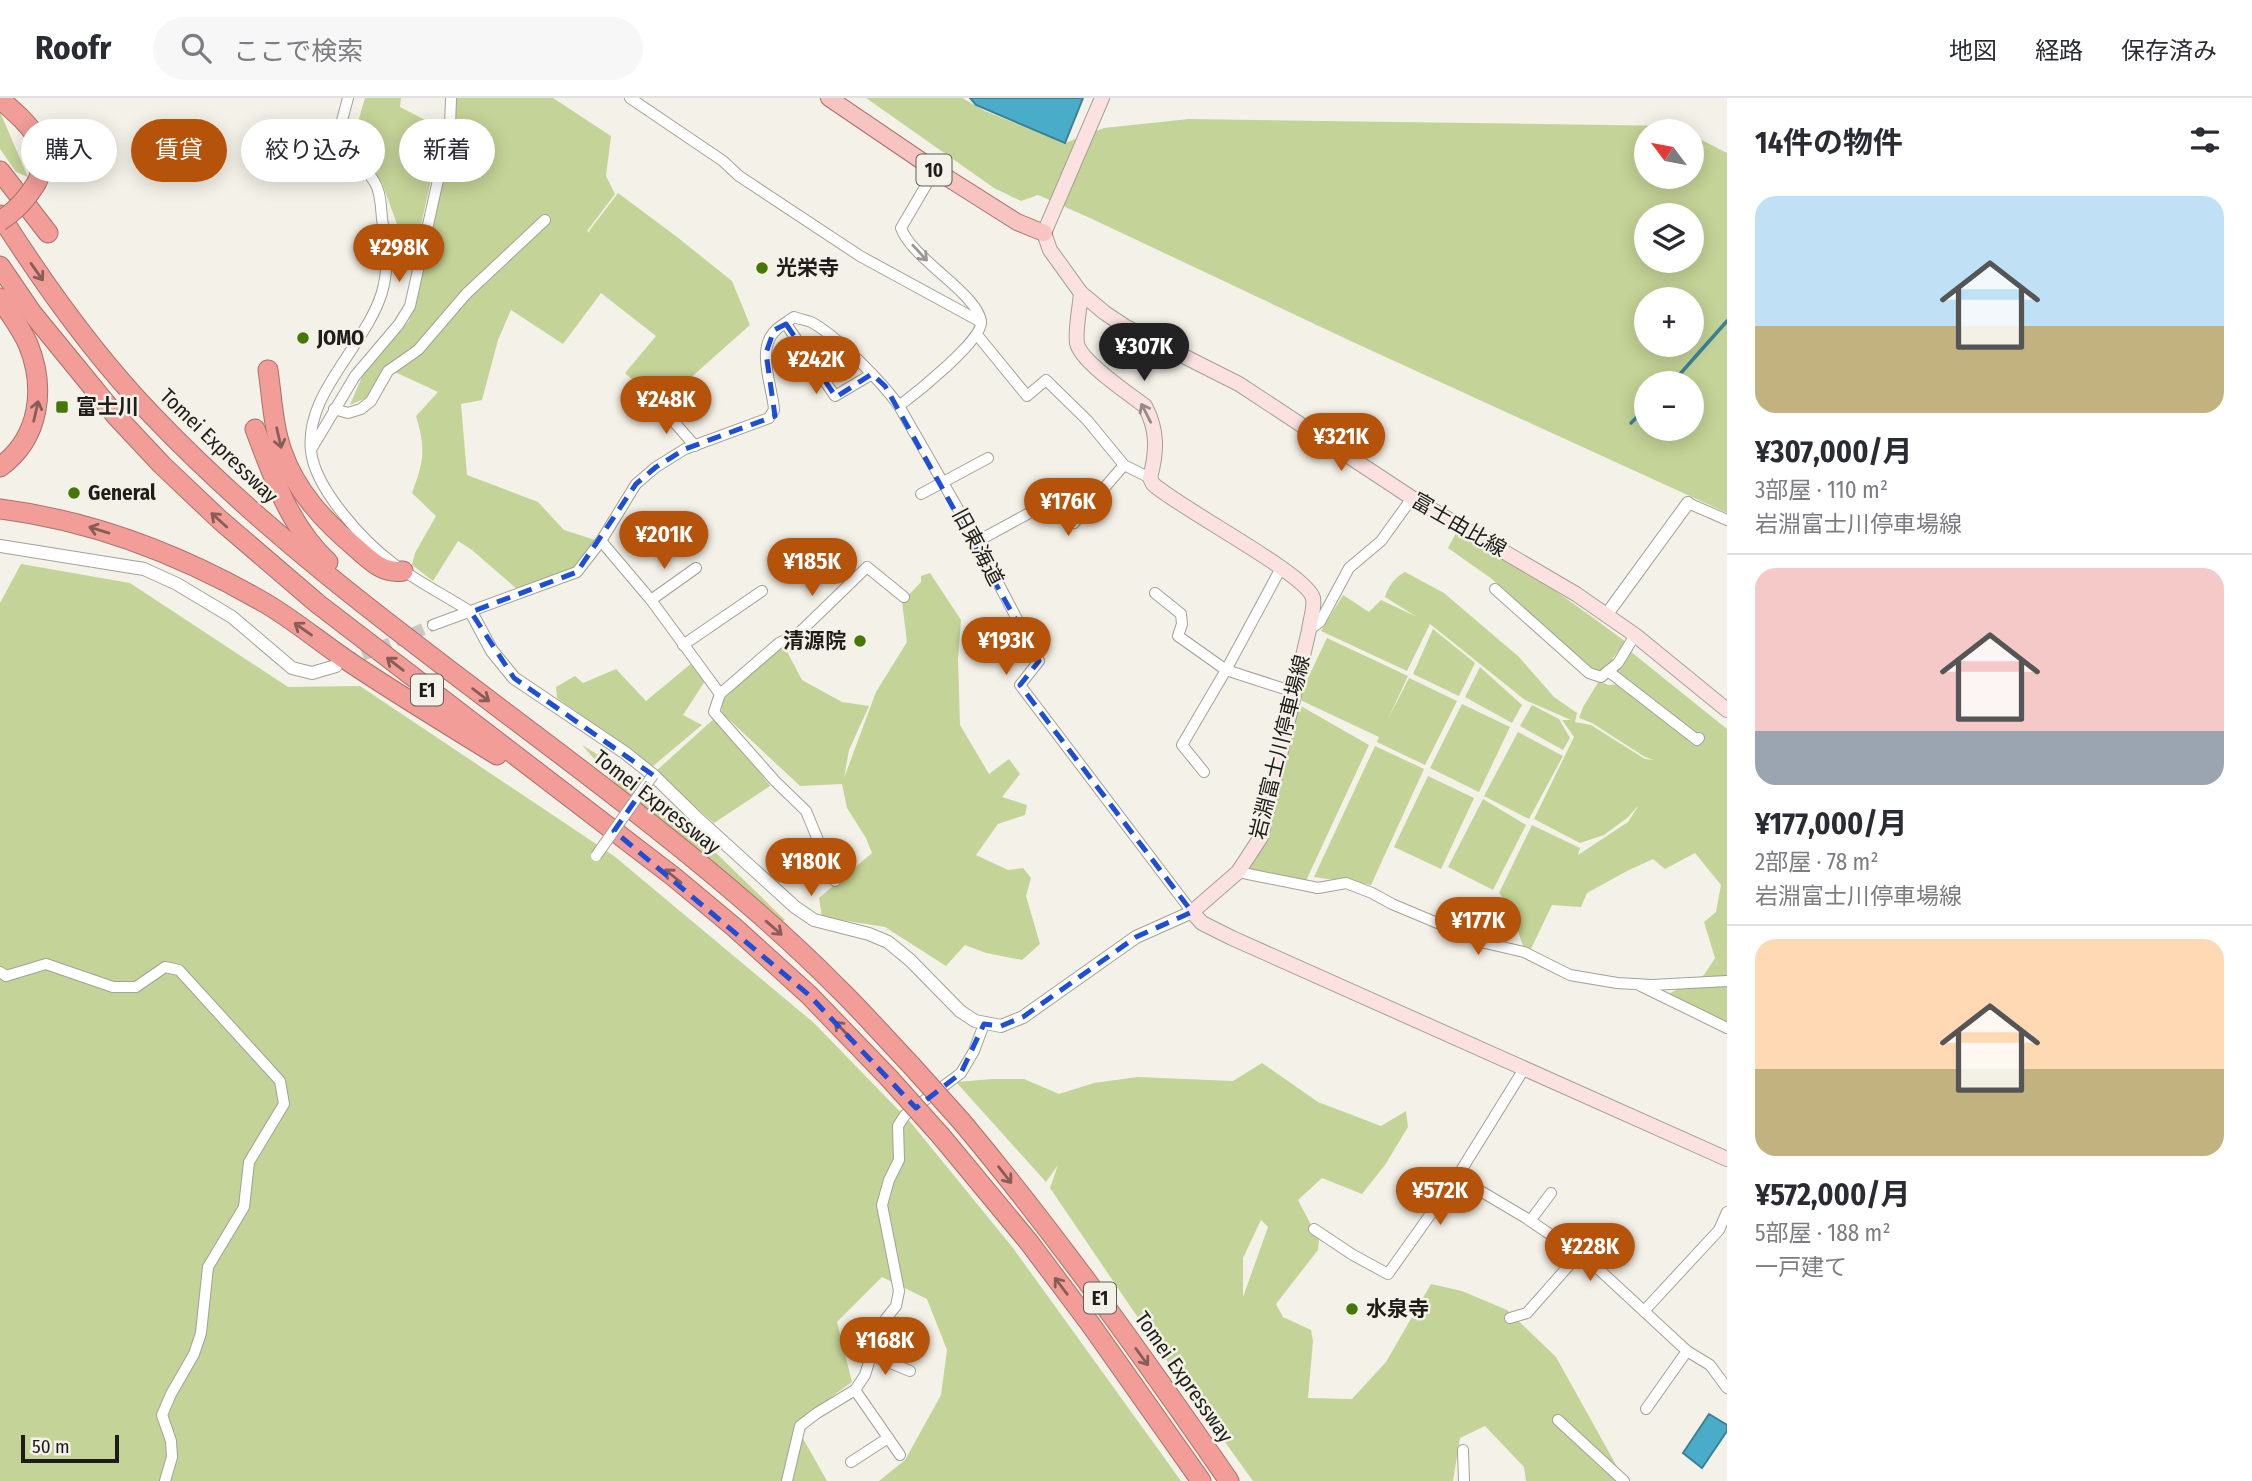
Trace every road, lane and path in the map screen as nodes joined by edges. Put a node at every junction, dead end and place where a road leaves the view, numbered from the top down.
1 (348, 98) edge
2 (451, 98) edge
3 (630, 98) edge
4 (829, 98) edge
5 (1102, 98) edge
6 (0, 99) edge
7 (935, 170) junction
8 (0, 171) edge
9 (0, 215) edge
10 (545, 220) dead end
11 (0, 221) edge
12 (48, 233) dead end
13 (1044, 233) junction
14 (0, 266) edge
15 (1082, 293) junction
16 (0, 298) edge
17 (981, 322) junction
18 (786, 324) junction
19 (978, 336) junction
20 (268, 370) dead end
21 (872, 374) junction
22 (899, 406) junction
23 (670, 408) dead end
24 (334, 409) junction
25 (255, 429) dead end
26 (695, 446) junction
27 (311, 452) junction
28 (988, 458) dead end
29 (1124, 465) junction
30 (0, 467) edge
31 (1150, 478) junction
32 (944, 483) junction
33 (921, 495) dead end
34 (1412, 498) junction
35 (1688, 503) joint
36 (0, 509) edge
37 (1727, 520) edge
38 (601, 541) junction
39 (976, 542) junction
40 (1, 549) edge
41 (696, 568) dead end
42 (1281, 568) junction
43 (403, 571) junction
44 (1495, 589) dead end
45 (762, 591) dead end
46 (1155, 593) dead end
47 (904, 597) dead end
48 (651, 600) junction
49 (471, 612) junction
50 (1607, 614) junction
51 (433, 625) tunnel mouth
52 (1309, 631) junction
53 (1635, 635) junction
54 (683, 645) junction
55 (430, 657) junction
56 (337, 666) tunnel mouth
57 (1226, 670) junction
58 (1608, 671) junction
59 (1294, 692) junction
60 (719, 694) junction
61 (1727, 710) edge
62 (1699, 738) dead end
63 (1204, 772) dead end
64 (653, 775) junction
65 (607, 825) junction
66 (596, 856) dead end
67 (1238, 872) junction
68 (835, 881) dead end
69 (1192, 912) junction
70 (0, 972) edge
71 (1727, 981) edge
72 (1637, 984) junction
73 (984, 1024) junction
74 (1727, 1028) edge
75 (1524, 1069) junction
76 (1727, 1159) edge
77 (1457, 1177) junction
78 (1551, 1194) dead end
79 (1727, 1212) edge
80 (1530, 1220) junction
81 (1314, 1229) dead end
82 (1578, 1254) junction
83 (1644, 1311) junction
84 (1510, 1318) dead end
85 (1687, 1351) junction
86 (872, 1355) junction
87 (910, 1371) dead end
88 (1727, 1388) edge
89 (855, 1390) junction
90 (1646, 1409) dead end
91 (1558, 1420) dead end
92 (888, 1438) junction
93 (1463, 1450) dead end
94 (900, 1455) dead end
95 (851, 1462) dead end
96 (165, 1481) edge
97 (787, 1481) edge
98 (1201, 1481) edge
99 (1229, 1481) edge
100 (1464, 1481) edge
101 (1624, 1481) edge

1 - 27 street
2 - 24 street
3 - 17 street
4 - 7 main road, 10
5 - 13 main road
6 - 11 highway, bridge
7 - 13 main road, 10
7 -> 17 street
8 - 12 highway
9 -> 55 highway, Tomei Expressway / E1
10 - 24 street
13 - 15 main road, 富士由比線
65 -> 14 highway, E1
31 -> 15 main road
15 - 34 main road, 富士由比線
30 -> 16 highway
17 - 19 street
18 - 21 street, 旧東海道
18 - 21 street
18 - 26 street
19 - 22 street
19 - 29 street
20 -> 43 highway
21 - 22 street, 旧東海道
22 - 32 street, 旧東海道
23 - 26 street
24 - 27 street
25 - 55 highway
26 - 38 street
27 - 43 street
28 - 32 street
29 - 31 street
29 - 39 street
31 - 42 main road, 岩淵富士川停車場線
32 - 33 street
32 - 39 street, 旧東海道
34 - 50 main road, 富士由比線
34 - 52 street
35 - 37 street
35 - 50 street
65 -> 36 highway
38 - 48 street
38 - 49 street
39 - 69 street, 旧東海道
40 - 56 street
41 - 48 street
42 - 52 main road, 岩淵富士川停車場線
42 - 57 street
43 - 49 street
44 - 58 street
45 - 54 street
46 - 57 street
47 - 60 street
48 - 54 street
49 - 51 street
49 - 64 street
50 - 53 main road, 富士由比線
52 - 59 main road, 岩淵富士川停車場線
53 - 58 street
53 - 61 main road, 富士由比線
54 - 60 street
55 -> 99 highway, Tomei Expressway / E1, bridge
57 - 59 street
57 - 63 street
58 - 62 street
59 - 67 main road, 岩淵富士川停車場線
60 - 68 street
64 - 66 street, bridge
64 - 73 street
98 -> 65 highway, E1, bridge
67 - 69 main road, 岩淵富士川停車場線
67 - 72 street
69 - 73 street
69 - 75 main road
70 - 96 street
71 - 72 street
72 - 74 street
73 - 86 street
75 - 76 main road
75 - 77 street
77 - 80 street
77 - 81 street
78 - 80 street
79 - 83 street
80 - 82 street
82 - 83 street
82 - 84 street
83 - 85 street
85 - 88 street
85 - 90 street
86 - 87 street
86 - 89 street
89 - 92 street
89 - 97 street
91 - 101 street
92 - 94 street
92 - 95 street
93 - 100 street

